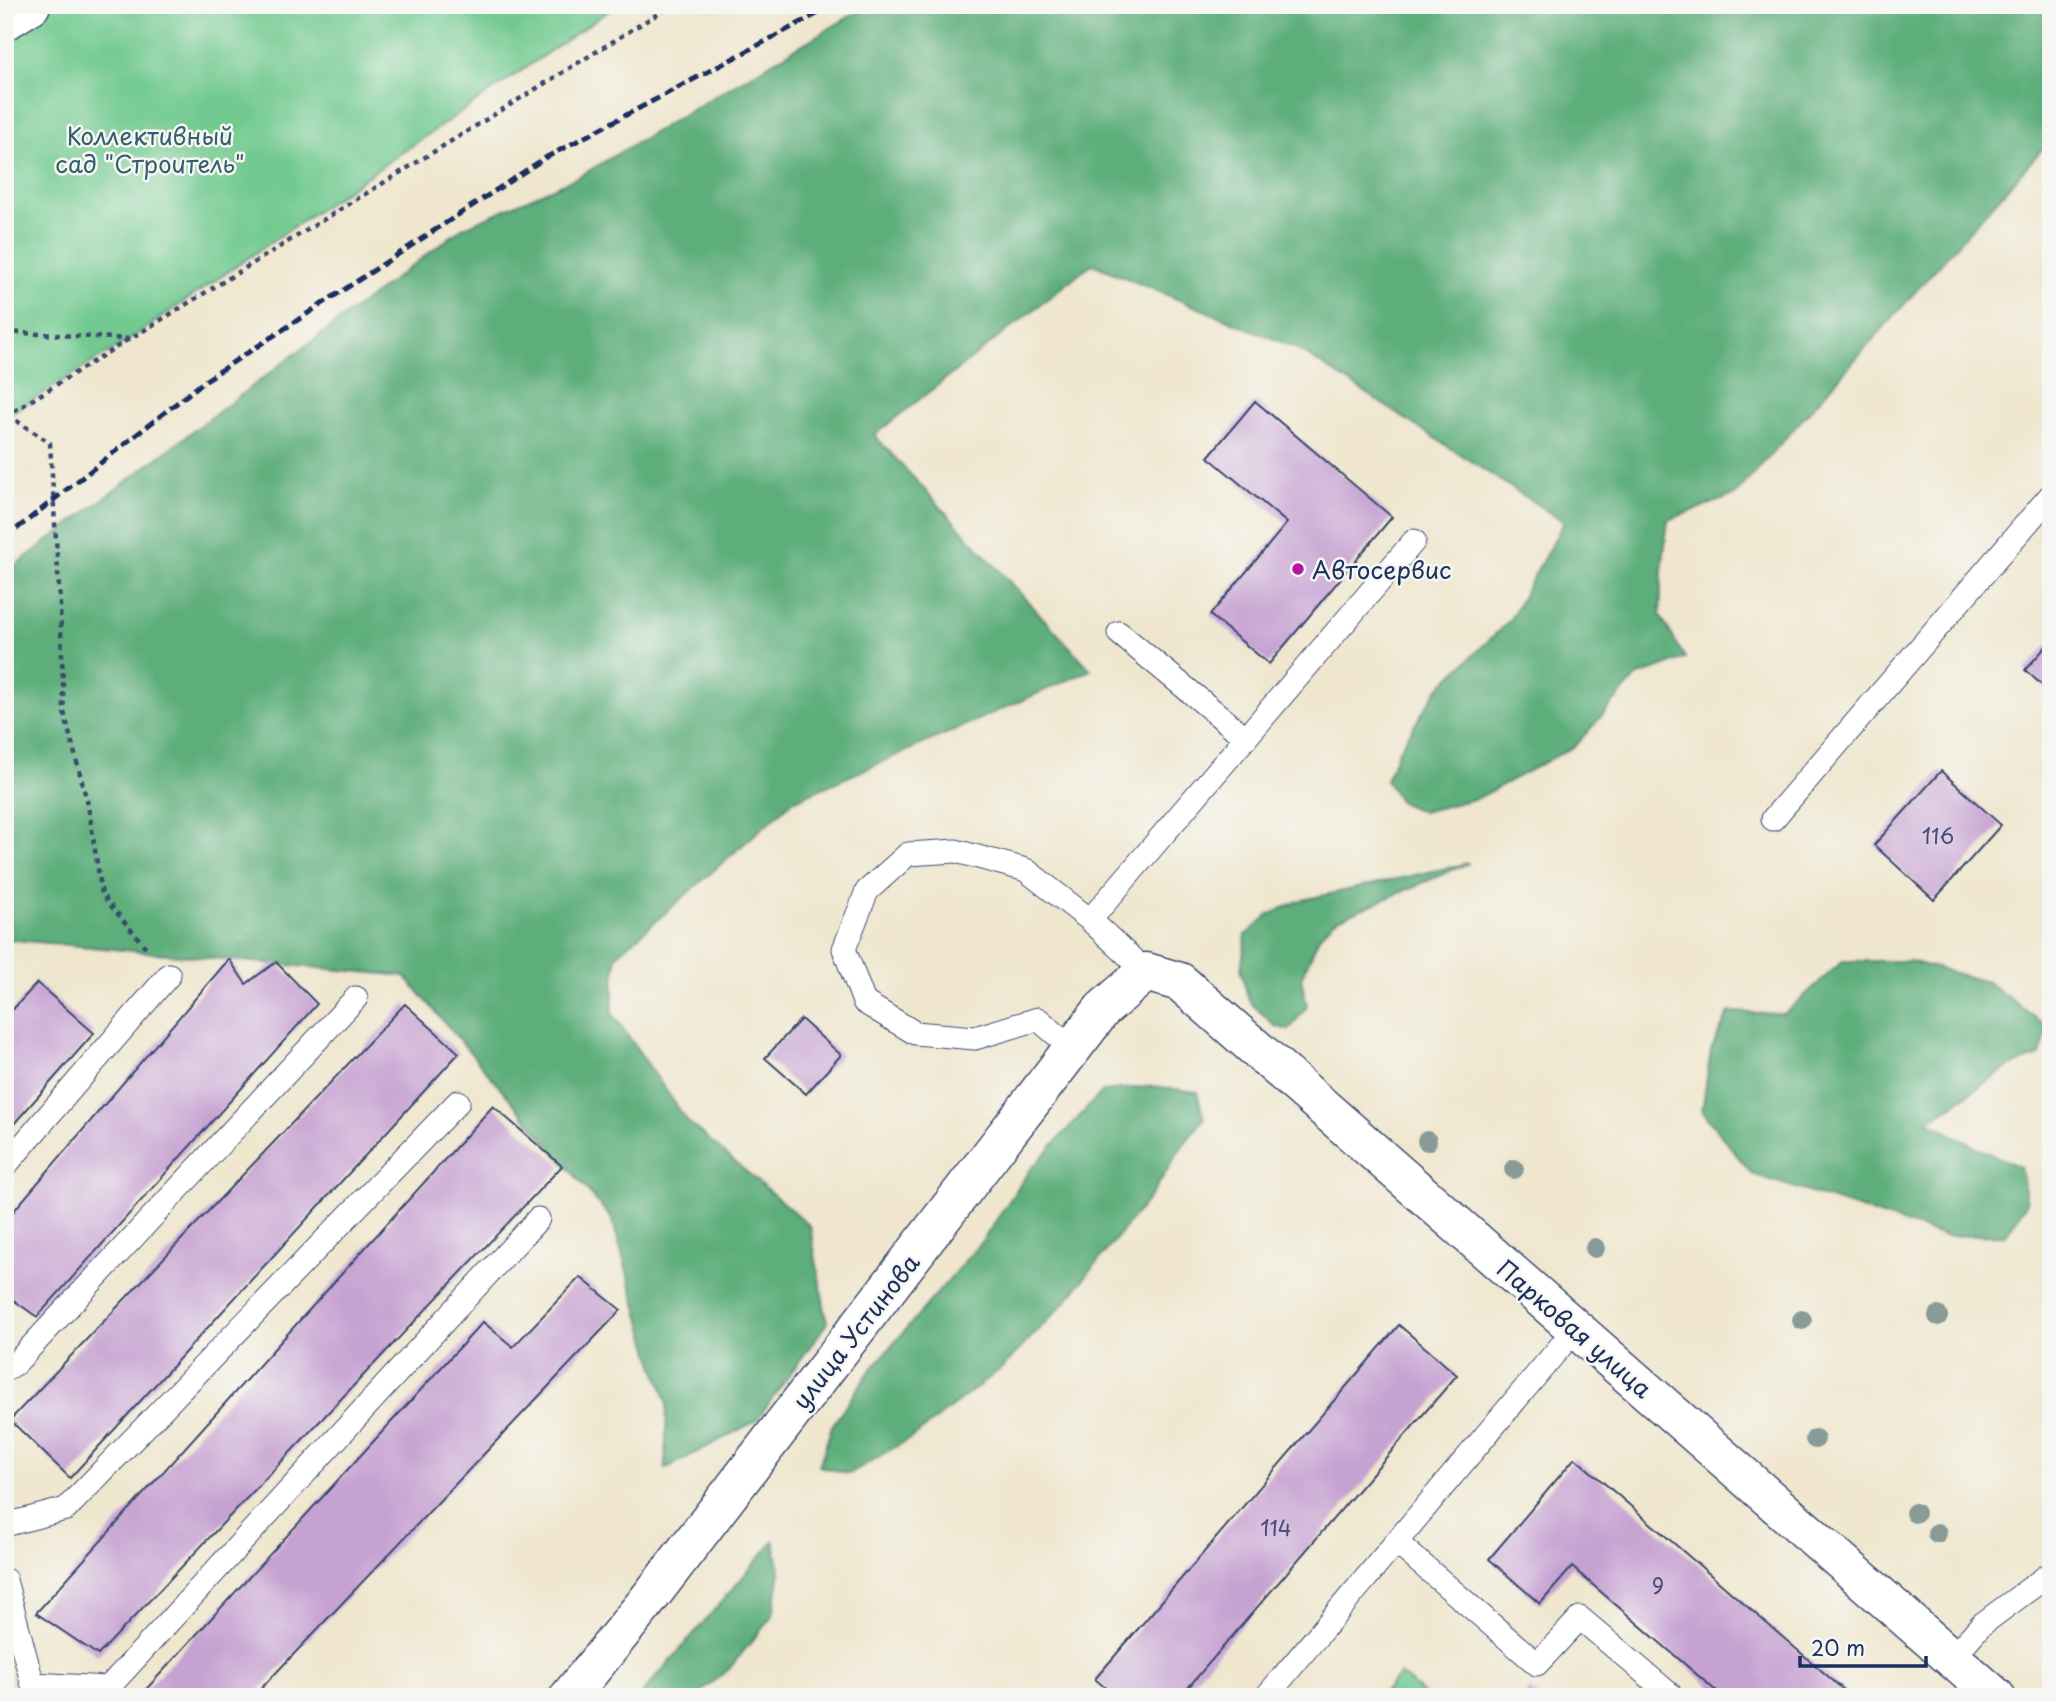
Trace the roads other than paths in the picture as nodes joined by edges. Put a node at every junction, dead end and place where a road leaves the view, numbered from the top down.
1 (31, 5) edge
2 (5, 21) edge
3 (2051, 495) edge
4 (1414, 541) dead end
5 (1119, 633) dead end
6 (1246, 738) junction
7 (1773, 819) dead end
8 (1090, 920) junction
9 (1146, 972) junction
10 (169, 975) road end
11 (356, 998) dead end
12 (1072, 1048) junction
13 (458, 1102) dead end
14 (5, 1166) edge
15 (538, 1219) dead end
16 (1576, 1328) junction
17 (5, 1370) edge
18 (5, 1525) edge
19 (1396, 1542) junction
20 (2051, 1573) edge
21 (5, 1580) edge
22 (1952, 1658) junction
23 (34, 1691) edge
24 (569, 1697) edge
25 (1266, 1697) edge
26 (1673, 1697) edge
27 (1996, 1697) edge

1 - 2 street
3 - 7 lane
4 - 6 lane
5 - 6 lane
6 - 8 lane
8 - 9 lane
8 - 12 lane
9 - 12 street, улица Устинова
9 - 16 street, Парковая улица
10 - 14 lane
11 - 17 lane
12 - 24 street, улица Устинова
13 - 18 lane
15 - 23 lane
16 - 19 lane
16 - 22 street, Парковая улица
19 - 25 lane
19 - 26 lane
20 - 22 lane
21 - 23 lane
22 - 27 street, Парковая улица

